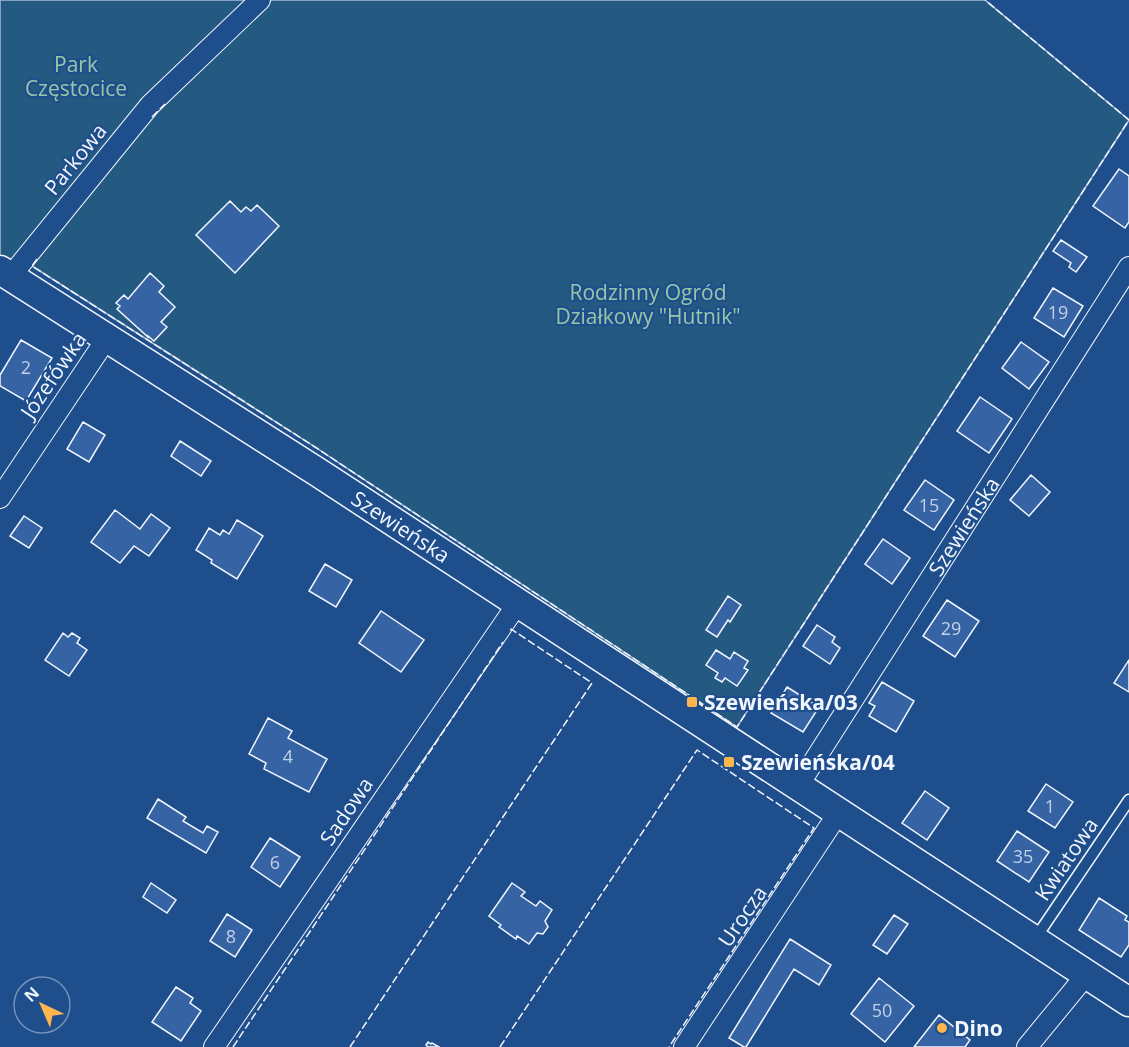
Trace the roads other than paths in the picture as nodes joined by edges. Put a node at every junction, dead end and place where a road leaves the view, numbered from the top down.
1 (260, 0) edge
2 (1129, 267) edge
3 (5, 274) edge
4 (107, 338) junction
5 (0, 498) edge
6 (518, 603) junction
7 (798, 786) junction
8 (1129, 800) edge
9 (839, 812) junction
10 (1035, 940) junction
11 (1087, 974) junction
12 (1129, 1002) edge
13 (214, 1047) edge
14 (684, 1047) edge
15 (1027, 1047) edge

1 - 3 street, Parkowa
2 - 7 street, Szewieńska
3 - 4 street, Szewieńska
4 - 5 street, Józefówka
4 - 6 street, Szewieńska
6 - 7 street, Szewieńska
6 - 13 street, Sadowa
7 - 9 street, Szewieńska
8 - 10 lane, Kwiatowa
9 - 10 street, Szewieńska
9 - 14 street, Urocza
10 - 11 street, Szewieńska
11 - 12 street, Szewieńska
11 - 15 street

